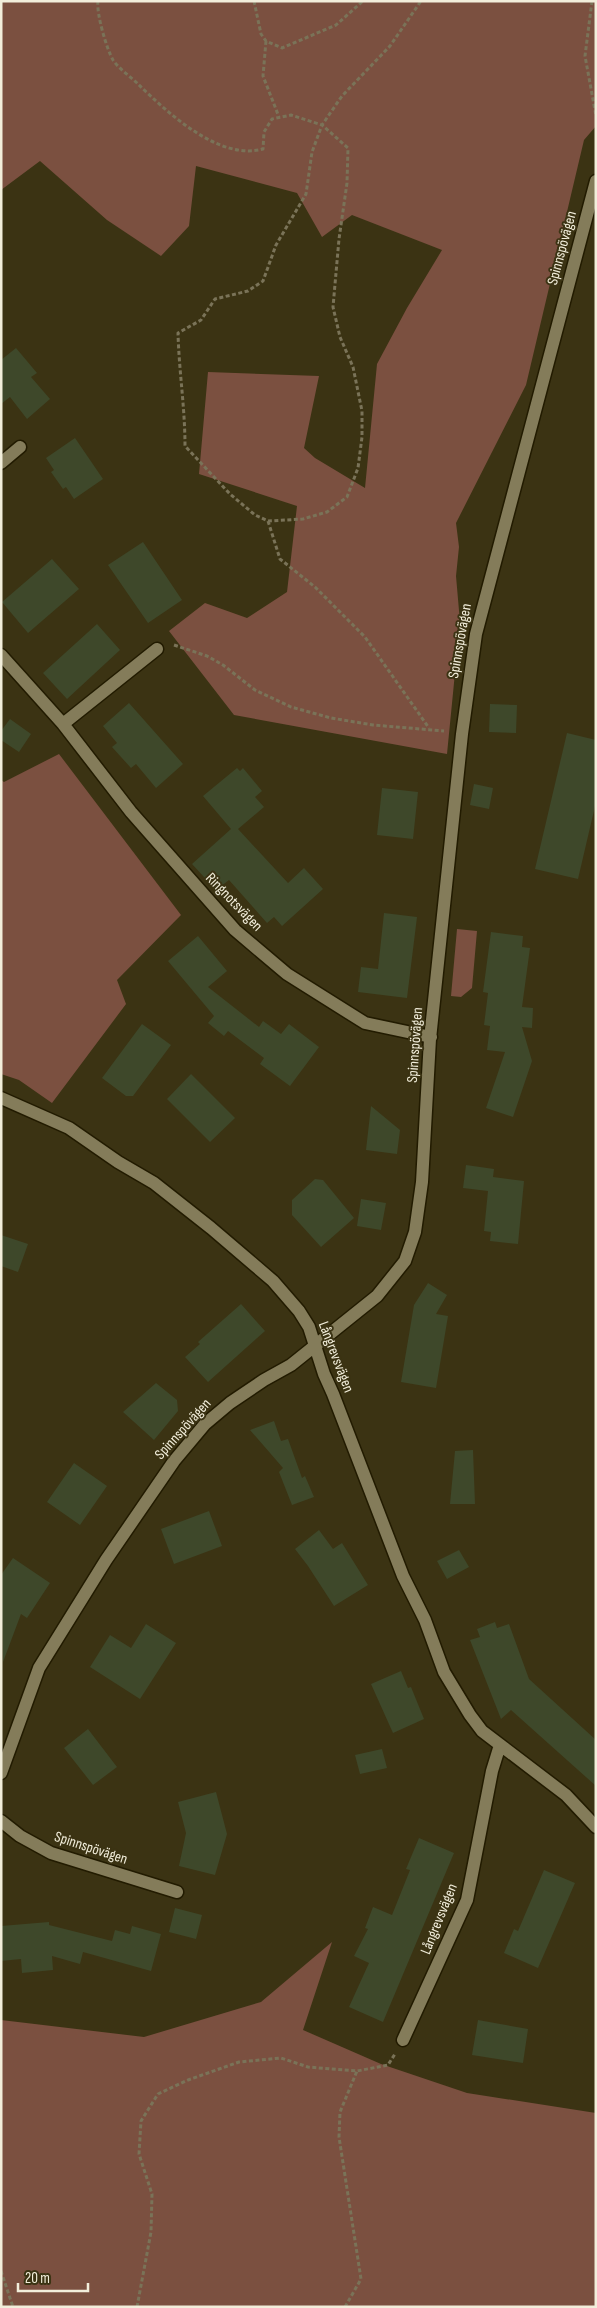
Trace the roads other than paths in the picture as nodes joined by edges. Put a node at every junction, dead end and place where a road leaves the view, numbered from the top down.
1 (596, 181) edge
2 (20, 447) dead end
3 (1, 463) edge
4 (157, 649) road end
5 (1, 655) edge
6 (63, 724) junction
7 (431, 1037) junction
8 (1, 1098) edge
9 (316, 1347) junction
10 (500, 1745) junction
11 (1, 1773) edge
12 (1, 1821) edge
13 (596, 1827) edge
14 (177, 1892) dead end
15 (403, 2040) road end

1 - 7 street, Spinnspövägen
2 - 3 street
4 - 6 street
5 - 6 street, Ringnotsvägen
6 - 7 street, Ringnotsvägen
7 - 9 street, Spinnspövägen
8 - 9 street, Långrevsvägen
9 - 10 street, Långrevsvägen
9 - 11 street, Spinnspövägen
10 - 13 street, Långrevsvägen
10 - 15 street, Långrevsvägen
12 - 14 street, Spinnspövägen

